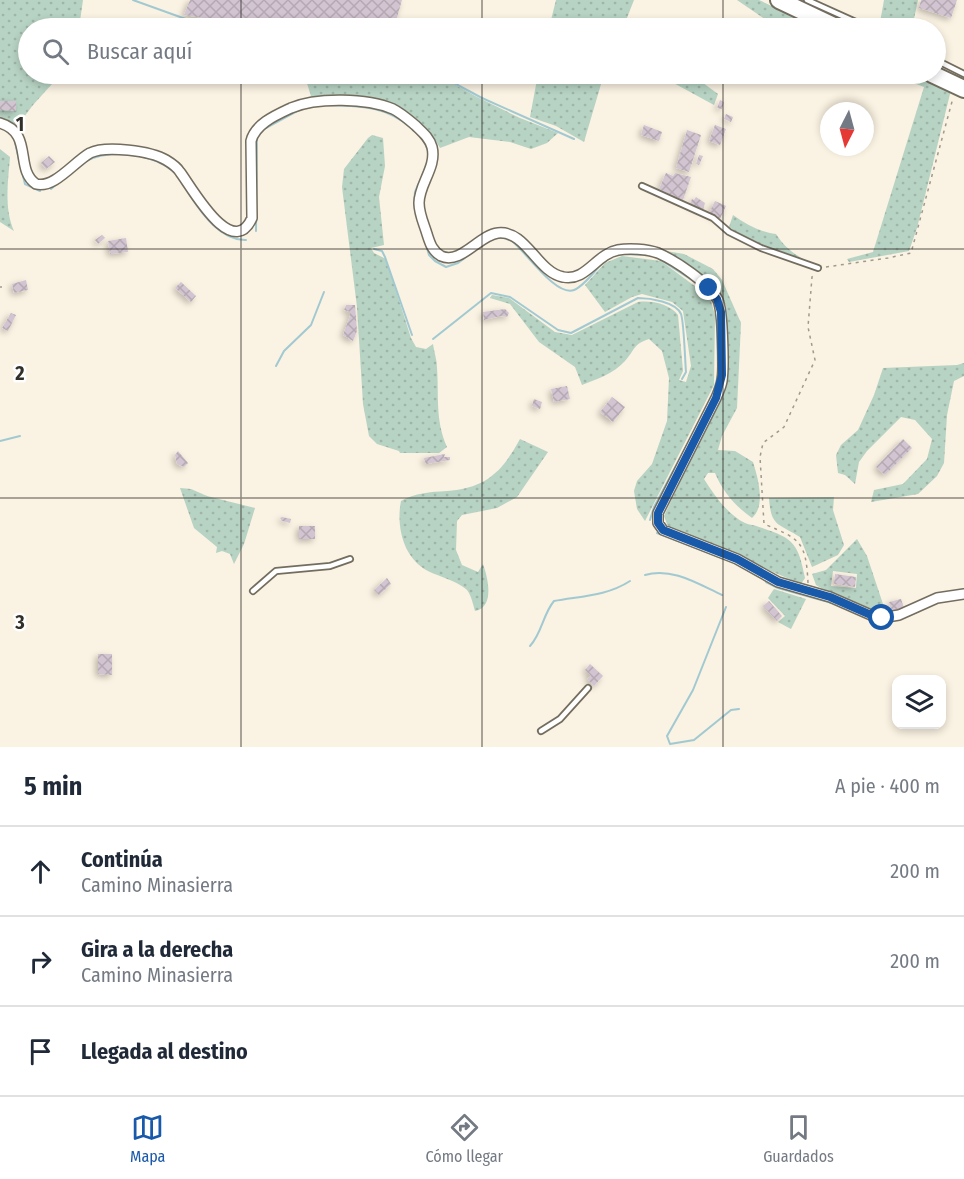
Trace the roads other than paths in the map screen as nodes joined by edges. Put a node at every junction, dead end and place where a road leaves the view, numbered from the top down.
1 (779, 0) edge
2 (794, 0) edge
3 (807, 0) edge
4 (816, 18) joint
5 (847, 18) edge
6 (946, 69) edge
7 (946, 78) edge
8 (961, 83) edge
9 (0, 123) edge
10 (642, 186) dead end
11 (818, 268) road end
12 (350, 559) dead end
13 (253, 591) dead end
14 (964, 594) edge
15 (588, 688) dead end
16 (541, 731) dead end

1 - 4 highway
2 - 4 street
3 - 5 lane
6 - 8 lane
7 - 8 highway
9 - 14 street
10 - 11 lane
12 - 13 lane
15 - 16 lane

